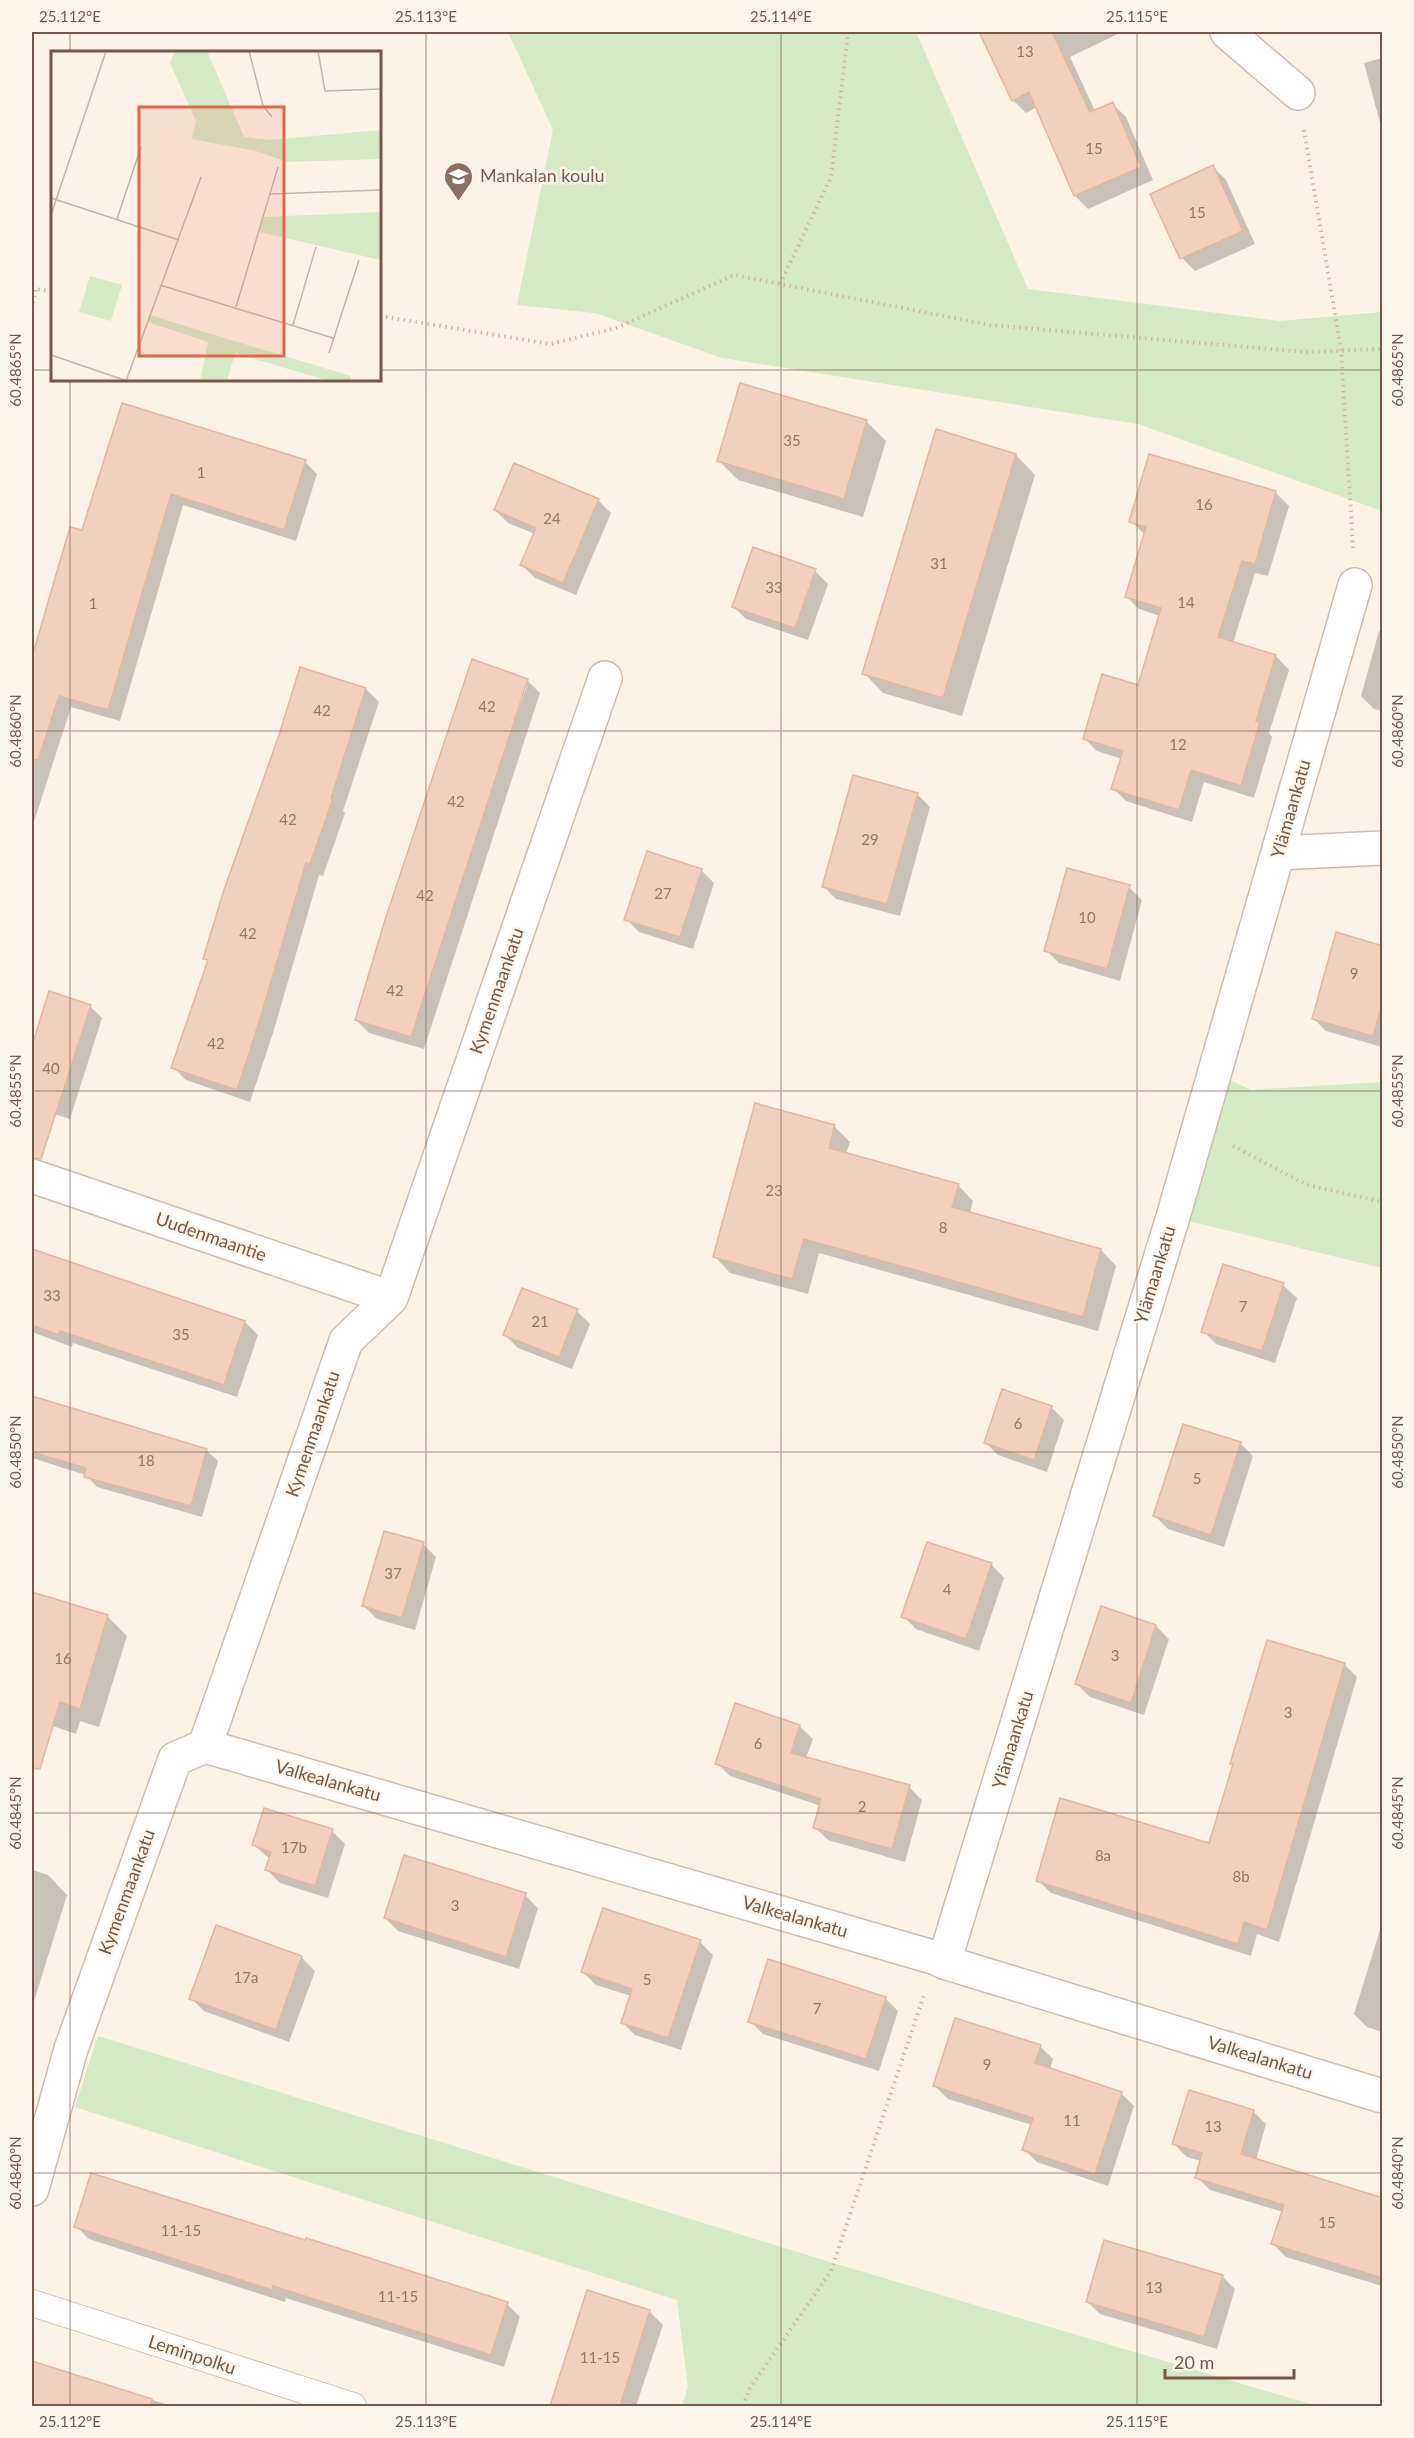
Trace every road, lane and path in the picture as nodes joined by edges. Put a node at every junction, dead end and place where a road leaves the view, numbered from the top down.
1 (849, 32) edge
2 (1227, 32) edge
3 (1298, 93) joint
4 (780, 284) junction
5 (33, 290) edge
6 (51, 291) edge
7 (32, 309) edge
8 (381, 316) edge
9 (1383, 349) edge
10 (1341, 350) junction
11 (1355, 585) joint
12 (605, 678) dead end
13 (1383, 848) edge
14 (1278, 854) junction
15 (1199, 1128) junction
16 (32, 1176) edge
17 (1383, 1202) edge
18 (391, 1298) junction
19 (205, 1746) junction
20 (940, 1960) junction
21 (1383, 2096) edge
22 (32, 2189) edge
23 (32, 2303) edge
24 (353, 2406) edge
25 (743, 2406) edge

1 - 4 path
2 - 3 street
3 - 10 path
4 - 8 path
4 - 10 path
5 - 6 path
5 - 7 path
9 - 10 path
10 - 11 path
11 - 14 street, Ylämaankatu
12 - 18 street, Kymenmaankatu
13 - 14 street
14 - 15 street, Ylämaankatu
15 - 17 path
15 - 20 street, Ylämaankatu
16 - 18 street, Uudenmaantie
18 - 19 street, Kymenmaankatu
19 - 20 street, Valkealankatu
19 - 22 street, Kymenmaankatu
20 - 21 street, Valkealankatu
20 - 25 path
23 - 24 lane, Leminpolku

